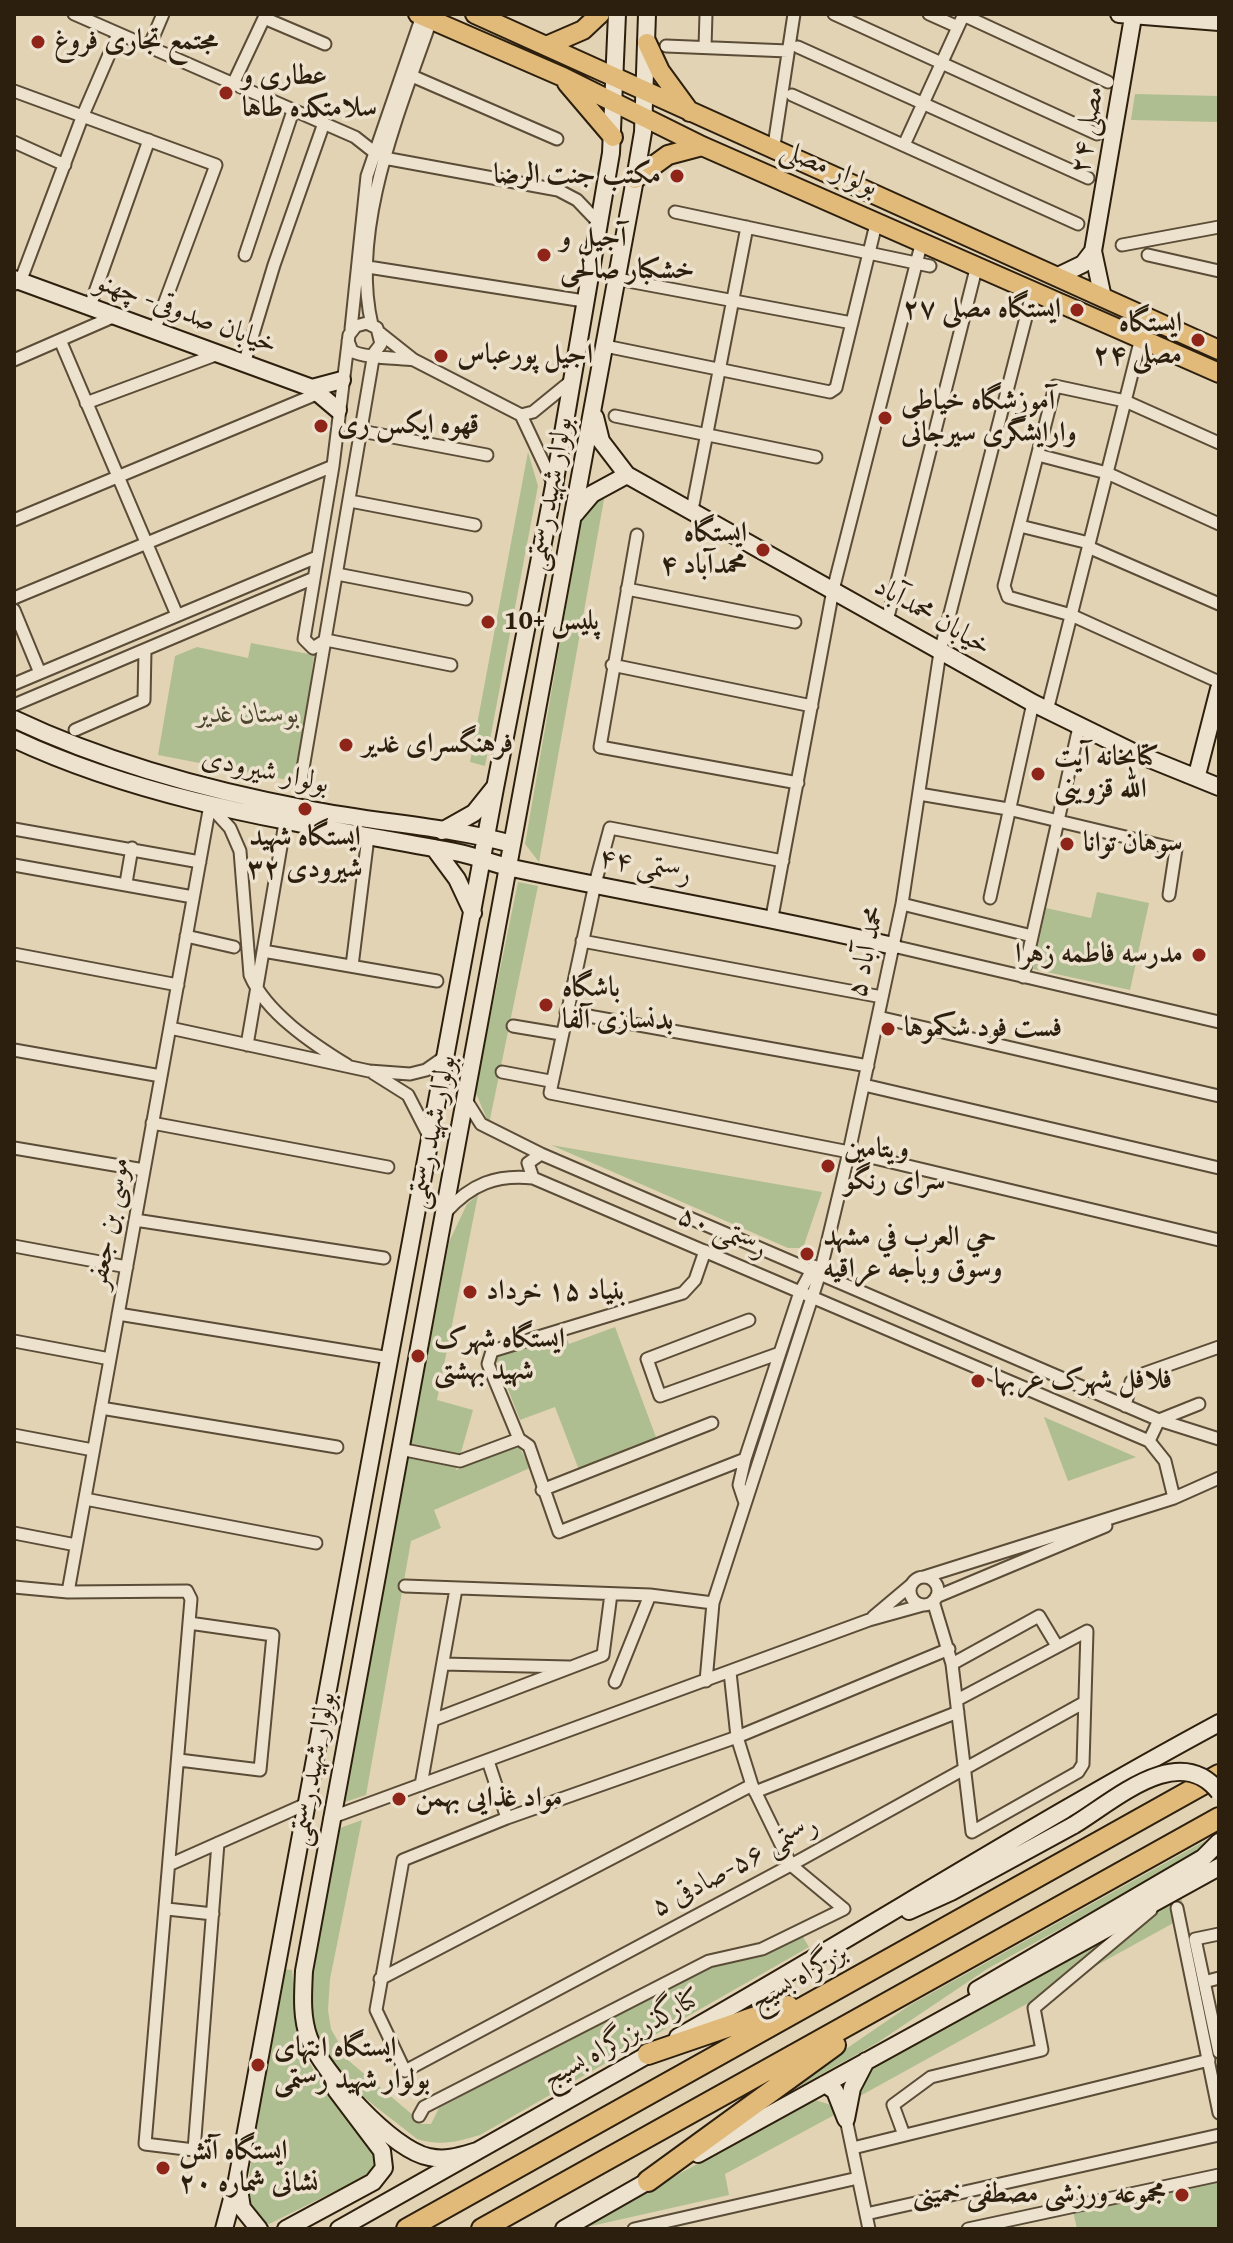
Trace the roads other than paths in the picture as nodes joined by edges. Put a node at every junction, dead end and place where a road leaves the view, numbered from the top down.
1 (74, 14) edge
2 (163, 14) edge
3 (475, 14) edge
4 (600, 14) edge
5 (617, 14) edge
6 (647, 14) edge
7 (706, 14) edge
8 (794, 14) edge
9 (834, 14) edge
10 (929, 14) edge
11 (265, 16) edge
12 (424, 16) edge
13 (1126, 16) edge
14 (1151, 16) edge
15 (1189, 16) edge
16 (962, 19) edge
17 (1219, 22) edge
18 (118, 34) junction
19 (325, 44) dead end
20 (656, 44) junction
21 (546, 46) junction
22 (149, 47) junction
23 (705, 47) junction
24 (793, 49) junction
25 (942, 62) junction
26 (412, 76) junction
27 (616, 76) junction
28 (563, 77) junction
29 (1108, 82) dead end
30 (233, 84) junction
31 (645, 90) junction
32 (14, 91) edge
33 (792, 95) dead end
34 (923, 102) junction
35 (615, 104) junction
36 (293, 111) junction
37 (691, 114) junction
38 (83, 115) junction
39 (643, 116) junction
40 (324, 123) junction
41 (1097, 134) dead end
42 (557, 139) dead end
43 (149, 140) junction
44 (14, 142) edge
45 (612, 145) junction
46 (904, 145) junction
47 (702, 146) junction
48 (773, 152) junction
49 (379, 155) junction
50 (65, 165) junction
51 (636, 170) junction
52 (1088, 178) dead end
53 (675, 212) dead end
54 (877, 220) junction
55 (599, 223) junction
56 (1078, 224) dead end
57 (747, 227) junction
58 (1219, 227) edge
59 (922, 241) junction
60 (1122, 245) dead end
61 (1093, 251) junction
62 (869, 253) junction
63 (245, 255) dead end
64 (1148, 255) dead end
65 (916, 262) junction
66 (977, 265) junction
67 (930, 266) dead end
68 (368, 267) junction
69 (1219, 271) edge
70 (1056, 277) junction
71 (617, 279) junction
72 (16, 282) edge
73 (1033, 290) junction
74 (1103, 298) junction
75 (584, 301) junction
76 (733, 302) junction
77 (90, 306) junction
78 (115, 316) junction
79 (852, 323) junction
80 (376, 329) junction
81 (154, 331) junction
82 (350, 335) junction
83 (1141, 338) junction
84 (60, 340) junction
85 (605, 346) junction
86 (1219, 350) edge
87 (374, 353) junction
88 (218, 354) junction
89 (14, 360) edge
90 (414, 360) junction
91 (244, 364) junction
92 (720, 369) junction
93 (1219, 373) edge
94 (342, 380) junction
95 (571, 381) junction
96 (315, 390) junction
97 (1125, 401) junction
98 (86, 403) junction
99 (593, 408) junction
100 (338, 410) junction
101 (521, 415) junction
102 (615, 416) dead end
103 (361, 431) junction
104 (707, 435) junction
105 (1219, 443) edge
106 (336, 444) junction
107 (358, 447) junction
108 (487, 455) dead end
109 (1038, 455) junction
110 (816, 457) dead end
111 (333, 466) junction
112 (1107, 473) junction
113 (627, 475) junction
114 (117, 476) junction
115 (554, 486) junction
116 (350, 501) junction
117 (692, 510) junction
118 (573, 517) junction
119 (14, 520) edge
120 (1219, 524) edge
121 (475, 525) dead end
122 (1020, 526) junction
123 (637, 535) dead end
124 (146, 542) junction
125 (1089, 545) junction
126 (317, 557) junction
127 (337, 574) junction
128 (314, 578) junction
129 (627, 589) junction
130 (833, 590) junction
131 (14, 598) edge
132 (466, 599) dead end
133 (1219, 604) edge
134 (14, 610) edge
135 (177, 615) junction
136 (1071, 615) junction
137 (887, 621) junction
138 (795, 622) dead end
139 (326, 640) junction
140 (145, 650) junction
141 (940, 652) junction
142 (451, 665) dead end
143 (612, 665) junction
144 (40, 673) junction
145 (1219, 682) edge
146 (14, 684) edge
147 (515, 685) junction
148 (1219, 689) edge
149 (540, 695) junction
150 (14, 705) edge
151 (812, 706) junction
152 (1040, 707) junction
153 (14, 719) edge
154 (1079, 727) junction
155 (75, 730) dead end
156 (14, 739) edge
157 (1197, 775) junction
158 (798, 783) junction
159 (300, 786) dead end
160 (1219, 787) edge
161 (495, 788) junction
162 (919, 794) junction
163 (210, 805) junction
164 (1008, 809) junction
165 (1058, 821) junction
166 (14, 829) edge
167 (284, 831) junction
168 (440, 832) junction
169 (486, 837) junction
170 (368, 842) junction
171 (512, 844) junction
172 (132, 848) junction
173 (434, 848) junction
174 (482, 858) junction
175 (783, 861) junction
176 (200, 862) junction
177 (14, 865) edge
178 (508, 867) junction
179 (126, 883) junction
180 (595, 884) junction
181 (1169, 895) dead end
182 (193, 897) junction
183 (990, 898) dead end
184 (902, 904) junction
185 (474, 905) junction
186 (502, 906) junction
187 (772, 917) junction
188 (186, 936) junction
189 (1032, 936) junction
190 (582, 941) junction
191 (893, 946) junction
192 (234, 947) dead end
193 (263, 951) junction
194 (14, 954) edge
195 (352, 966) junction
196 (1023, 977) junction
197 (437, 981) dead end
198 (178, 985) junction
199 (257, 991) junction
200 (882, 997) junction
201 (566, 1012) junction
202 (878, 1017) junction
203 (1219, 1022) edge
204 (513, 1026) dead end
205 (170, 1028) junction
206 (561, 1034) junction
207 (247, 1045) junction
208 (14, 1050) edge
209 (447, 1056) junction
210 (347, 1065) junction
211 (868, 1066) junction
212 (369, 1071) junction
213 (502, 1072) dead end
214 (161, 1076) junction
215 (864, 1085) junction
216 (550, 1087) junction
217 (1219, 1096) edge
218 (466, 1100) junction
219 (152, 1123) junction
220 (430, 1138) junction
221 (14, 1148) edge
222 (849, 1152) junction
223 (541, 1154) junction
224 (388, 1167) dead end
225 (1219, 1168) edge
226 (144, 1170) junction
227 (533, 1178) junction
228 (444, 1214) junction
229 (135, 1220) junction
230 (1219, 1240) edge
231 (14, 1246) edge
232 (705, 1251) junction
233 (384, 1258) dead end
234 (127, 1267) junction
235 (816, 1271) junction
236 (800, 1292) junction
237 (812, 1297) junction
238 (118, 1314) junction
239 (749, 1320) dead end
240 (14, 1341) edge
241 (1219, 1347) edge
242 (780, 1353) junction
243 (390, 1358) junction
244 (110, 1359) junction
245 (1199, 1404) dead end
246 (1125, 1406) junction
247 (101, 1408) junction
248 (1159, 1420) junction
249 (712, 1423) dead end
250 (14, 1435) edge
251 (519, 1439) junction
252 (1219, 1439) edge
253 (1149, 1441) junction
254 (337, 1447) dead end
255 (400, 1449) junction
256 (93, 1450) junction
257 (745, 1459) junction
258 (1219, 1478) edge
259 (1219, 1485) edge
260 (542, 1490) junction
261 (1174, 1498) junction
262 (85, 1499) junction
263 (745, 1504) junction
264 (14, 1533) edge
265 (316, 1543) dead end
266 (76, 1545) junction
267 (924, 1577) junction
268 (911, 1585) junction
269 (405, 1586) dead end
270 (14, 1587) edge
271 (456, 1589) junction
272 (68, 1592) junction
273 (611, 1594) junction
274 (650, 1595) junction
275 (931, 1601) junction
276 (713, 1603) junction
277 (869, 1620) junction
278 (189, 1623) junction
279 (1057, 1646) junction
280 (949, 1649) junction
281 (443, 1664) junction
282 (952, 1664) junction
283 (577, 1667) junction
284 (730, 1672) junction
285 (706, 1681) junction
286 (615, 1682) dead end
287 (1085, 1702) junction
288 (957, 1706) junction
289 (433, 1720) junction
290 (1219, 1723) edge
291 (737, 1737) junction
292 (179, 1760) junction
293 (488, 1761) junction
294 (965, 1766) junction
295 (1219, 1775) edge
296 (421, 1785) junction
297 (754, 1789) junction
298 (1219, 1792) edge
299 (306, 1804) junction
300 (330, 1818) junction
301 (507, 1818) junction
302 (1219, 1818) edge
303 (1219, 1842) edge
304 (218, 1843) junction
305 (171, 1864) junction
306 (791, 1865) junction
307 (1219, 1867) edge
308 (1175, 1900) junction
309 (167, 1909) junction
310 (213, 1914) junction
311 (866, 1931) junction
312 (1219, 1934) edge
313 (1219, 1978) edge
314 (380, 1979) junction
315 (1204, 1982) junction
316 (919, 1984) junction
317 (833, 1990) junction
318 (1219, 2052) edge
319 (648, 2054) junction
320 (318, 2059) junction
321 (1209, 2060) junction
322 (865, 2061) junction
323 (825, 2084) junction
324 (1219, 2113) edge
325 (419, 2116) dead end
326 (846, 2119) junction
327 (904, 2135) junction
328 (1219, 2135) edge
329 (853, 2148) junction
330 (477, 2151) junction
331 (1219, 2175) edge
332 (858, 2178) junction
333 (237, 2180) junction
334 (648, 2181) junction
335 (866, 2214) junction
336 (224, 2229) edge
337 (259, 2229) edge
338 (286, 2229) edge
339 (339, 2229) edge
340 (407, 2229) edge
341 (482, 2229) edge
342 (564, 2229) edge
343 (634, 2229) edge
344 (869, 2229) edge
345 (968, 2229) edge

1 - 18 street
2 - 22 street
3 - 21 main road, بولوار مصلی
4 - 21 main road
5 - 27 main road, بولوار شهید رستمی
6 - 20 main road, بولوار شهید رستمی
7 - 23 street
8 - 24 street
9 - 25 street
10 - 16 street
11 - 19 street
11 - 30 street
12 - 26 street
12 - 28 main road, بولوار مصلی
12 - 49 street
13 - 14 main road
13 - 61 main road, مصلی ۲۴
14 - 15 main road
15 - 17 main road
16 - 25 street
16 - 29 street
18 - 22 street
18 - 38 street
20 - 23 street
20 - 31 main road, بولوار شهید رستمی
20 - 37 main road
21 - 27 main road, بولوار مصلی
22 - 30 street
23 - 24 street
24 - 34 street
24 - 48 street
25 - 34 street
25 - 41 street
26 - 42 street
26 - 49 street
27 - 31 main road, بولوار مصلی
27 - 35 main road, بولوار شهید رستمی
28 - 35 main road, بولوار مصلی
28 - 45 main road
30 - 36 street
31 - 37 main road, بولوار مصلی
31 - 39 main road, بولوار شهید رستمی
32 - 38 street
33 - 46 street
34 - 46 street
34 - 52 street
35 - 39 main road, بولوار مصلی
35 - 45 main road, بولوار شهید رستمی
36 - 40 street
36 - 63 street
37 - 48 main road, بولوار مصلی
38 - 43 street
38 - 50 street
39 - 47 main road, بولوار مصلی
39 - 51 main road, بولوار شهید رستمی
40 - 49 street
40 - 91 street
43 - 77 street
43 - 81 street
44 - 50 street
45 - 51 main road
45 - 55 main road, بولوار شهید رستمی
46 - 56 street
47 - 51 main road
47 - 54 main road, بولوار مصلی
48 - 70 main road, بولوار مصلی
49 - 55 street
49 - 68 street
49 - 82 street
50 - 72 street
51 - 71 main road, بولوار شهید رستمی
53 - 57 street
54 - 59 main road, بولوار مصلی
54 - 62 street
55 - 75 main road, بولوار شهید رستمی
57 - 62 street
57 - 76 street
58 - 60 street
59 - 65 street
59 - 66 main road, بولوار مصلی
61 - 70 main road
61 - 74 main road
62 - 65 street
62 - 79 street
64 - 69 street
65 - 67 street
65 - 130 street
66 - 73 main road, بولوار مصلی
66 - 137 street
68 - 75 street
68 - 80 street
70 - 74 main road, بولوار مصلی
71 - 76 street
71 - 85 main road, بولوار شهید رستمی
72 - 77 main road, خیابان صدوقی- چهنو
73 - 83 main road, بولوار مصلی
73 - 141 street, محمد آباد ۵
74 - 86 main road, بولوار مصلی
75 - 95 main road, بولوار شهید رستمی
76 - 79 street
76 - 92 street
77 - 78 main road, خیابان صدوقی- چهنو
78 - 81 main road, خیابان صدوقی- چهنو
78 - 84 street
79 - 92 street
80 - 82 street
80 - 87 street
80 - 90 street
81 - 88 main road, خیابان صدوقی- چهنو
82 - 87 street
82 - 94 street
83 - 93 main road, بولوار مصلی
83 - 97 street
84 - 89 street
84 - 98 street
85 - 92 street
85 - 99 main road, بولوار شهید رستمی
87 - 90 street
87 - 103 street
88 - 91 main road, خیابان صدوقی- چهنو
88 - 98 street
90 - 101 street
91 - 96 main road, خیابان صدوقی- چهنو
92 - 104 street
94 - 96 main road
94 - 100 street
95 - 101 street
95 - 115 main road, بولوار شهید رستمی
96 - 100 main road
96 - 114 street
97 - 105 street
97 - 109 street
97 - 112 street
98 - 114 street
99 - 113 main road
99 - 118 main road, بولوار شهید رستمی
100 - 106 street
101 - 115 street
102 - 104 street
103 - 107 street
103 - 108 street
104 - 110 street
104 - 117 street
106 - 107 street
106 - 111 street
107 - 116 street
109 - 112 street
109 - 122 street
111 - 124 street
111 - 126 street
112 - 120 street
112 - 125 street
113 - 117 main road, خیابان محمدآباد
113 - 118 main road
114 - 119 street
114 - 124 street
115 - 147 main road, بولوار شهید رستمی
116 - 121 street
116 - 127 street
117 - 130 main road, خیابان محمدآباد
118 - 149 main road, بولوار شهید رستمی
122 - 125 street
122 - 136 street
123 - 129 street
124 - 131 street
124 - 135 street
125 - 133 street
125 - 136 street
126 - 128 street
126 - 135 street
127 - 132 street
127 - 139 street
128 - 139 street
128 - 140 street
129 - 138 street
129 - 143 street
130 - 137 main road, خیابان محمدآباد
130 - 151 street
134 - 144 street
135 - 144 street
136 - 145 street
136 - 152 street
137 - 141 main road, خیابان محمدآباد
139 - 142 street
139 - 159 street
140 - 150 street
140 - 155 street
141 - 152 main road, خیابان محمدآباد
141 - 162 street, محمد آباد ۵
143 - 151 street
143 - 158 street
144 - 146 street
147 - 149 main road
147 - 161 main road, بولوار شهید رستمی
148 - 157 main road
149 - 171 main road, بولوار شهید رستمی
151 - 158 street
152 - 154 main road, خیابان محمدآباد
152 - 164 street
153 - 168 main road, بولوار شیرودی
154 - 157 main road, خیابان محمدآباد
154 - 165 street
156 - 163 main road, بولوار شیرودی
157 - 160 main road, خیابان محمدآباد
158 - 175 street
161 - 168 main road
161 - 169 main road, بولوار شهید رستمی
162 - 164 street
162 - 184 street, محمد آباد ۵
163 - 167 main road, بولوار شیرودی
163 - 176 street, موسی بن جعفر
163 - 199 street
164 - 165 street
164 - 183 street
165 - 181 street
165 - 189 street
166 - 172 street
167 - 170 main road, بولوار شیرودی
167 - 193 street
168 - 169 main road, بولوار شیرودی
169 - 171 main road, بولوار شیرودی
169 - 174 main road, بولوار شهید رستمی
170 - 173 main road, بولوار شیرودی
170 - 195 street
171 - 178 main road, بولوار شهید رستمی
172 - 176 street
172 - 179 street
173 - 174 main road, بولوار شیرودی
173 - 185 main road
174 - 178 main road, بولوار شیرودی
174 - 185 main road, بولوار شهید رستمی
175 - 180 street
175 - 187 street
176 - 182 street, موسی بن جعفر
177 - 179 street
178 - 180 main road, رستمی ۴۴
178 - 186 main road, بولوار شهید رستمی
179 - 182 street
180 - 187 main road, رستمی ۴۴
180 - 190 street
182 - 188 street, موسی بن جعفر
184 - 189 street
184 - 191 street, محمد آباد ۵
185 - 186 main road
185 - 209 main road, بولوار شهید رستمی
186 - 218 main road, بولوار شهید رستمی
187 - 191 main road, رستمی ۴۴
188 - 192 street
188 - 198 street, موسی بن جعفر
189 - 196 street
190 - 200 street
190 - 201 street
191 - 196 street
191 - 200 street, محمد آباد ۵
193 - 195 street
193 - 199 street
194 - 198 street
195 - 197 street
196 - 203 street
198 - 205 street, موسی بن جعفر
199 - 207 street
199 - 210 street
200 - 202 street, محمد آباد ۵
201 - 206 street
201 - 211 street
202 - 211 street, محمد آباد ۵
202 - 217 street
204 - 206 street
205 - 207 street
205 - 214 street, موسی بن جعفر
206 - 216 street
207 - 210 street
208 - 214 street
209 - 212 street
209 - 220 main road, بولوار شهید رستمی
210 - 212 street
211 - 215 street, محمد آباد ۵
212 - 220 street
213 - 216 street
214 - 219 street, موسی بن جعفر
215 - 222 street, محمد آباد ۵
215 - 225 street
216 - 222 street
218 - 223 street, رستمی ۵۰
218 - 228 main road, بولوار شهید رستمی
219 - 224 street
219 - 226 street, موسی بن جعفر
220 - 243 main road, بولوار شهید رستمی
221 - 226 street
222 - 230 street
222 - 235 street, محمد آباد ۵
223 - 227 street
223 - 235 street, رستمی ۵۰
226 - 229 street, موسی بن جعفر
227 - 228 street, رستمی ۵۰
227 - 232 street, رستمی ۵۰
228 - 255 main road, بولوار شهید رستمی
229 - 233 street
229 - 234 street, موسی بن جعفر
231 - 234 street
232 - 236 street, رستمی ۵۰
232 - 251 street
234 - 238 street, موسی بن جعفر
235 - 236 street
235 - 237 street
235 - 246 street, رستمی ۵۰
236 - 237 street, رستمی ۵۰
236 - 242 street
237 - 253 street, رستمی ۵۰
237 - 263 street
238 - 243 street
238 - 244 street, موسی بن جعفر
239 - 242 street
240 - 244 street
241 - 246 street
242 - 257 street
243 - 299 main road, بولوار شهید رستمی
244 - 247 street, موسی بن جعفر
245 - 248 street
246 - 248 street, رستمی ۵۰
247 - 254 street
247 - 256 street, موسی بن جعفر
248 - 252 street, رستمی ۵۰
248 - 253 street
249 - 260 street
250 - 256 street
251 - 255 street
251 - 260 street
253 - 261 street
255 - 300 main road, بولوار شهید رستمی
256 - 262 street, موسی بن جعفر
257 - 260 street
257 - 263 street
258 - 261 street
259 - 261 street
261 - 267 street
261 - 275 street
262 - 265 street
262 - 266 street, موسی بن جعفر
263 - 276 street
264 - 266 street
266 - 272 street, موسی بن جعفر
267 - 268 street
267 - 275 street
268 - 275 street
268 - 277 street
269 - 271 street
270 - 272 street
271 - 273 street
271 - 281 street
272 - 278 street
273 - 274 street
273 - 283 street
274 - 276 street
274 - 286 street
275 - 277 street
275 - 280 street
276 - 285 street
277 - 284 street
278 - 292 street
278 - 292 street
279 - 282 street
279 - 287 street
279 - 288 street
280 - 282 street
280 - 291 street
281 - 283 street
281 - 289 street
282 - 288 street
283 - 289 street
284 - 285 street
284 - 291 street
285 - 293 street
287 - 294 street, رستمی ۵۶-صادقی ۵
287 - 294 street
288 - 294 street
288 - 297 street
289 - 296 street
290 - 311 main road, کنارگذربزرگراه بسیج
291 - 297 street
291 - 301 street
292 - 305 street
293 - 296 street
293 - 301 street
294 - 306 street, رستمی ۵۶-صادقی ۵
295 - 317 highway, بزرگراه بسیج
296 - 300 street
297 - 306 street
297 - 314 street
298 - 311 main road, bridge
299 - 304 street
299 - 333 main road, بولوار شهید رستمی
300 - 320 main road, بولوار شهید رستمی
301 - 314 street
302 - 316 highway
303 - 322 main road
304 - 305 street
304 - 310 street
305 - 309 street
306 - 314 street, رستمی ۵۶-صادقی ۵
306 - 325 street
307 - 308 main road
308 - 321 street
308 - 322 main road
308 - 327 street
309 - 310 street
309 - 310 street
311 - 319 main road, کنارگذربزرگراه بسیج
312 - 315 street
313 - 315 street
315 - 318 street
316 - 334 highway
316 - 341 highway
317 - 319 highway
317 - 340 highway, بزرگراه بسیج
319 - 330 main road, کنارگذربزرگراه بسیج
320 - 330 main road, بولوار شهید رستمی
320 - 338 main road
321 - 324 street
321 - 327 street
322 - 323 main road
322 - 326 main road
323 - 326 main road
323 - 334 main road
326 - 329 street
327 - 329 street
328 - 335 street
329 - 332 street
330 - 339 main road, کنارگذربزرگراه بسیج
331 - 345 street
332 - 335 street
332 - 343 street
333 - 336 main road, بولوار شهید رستمی
333 - 337 main road
334 - 342 main road
335 - 344 street

